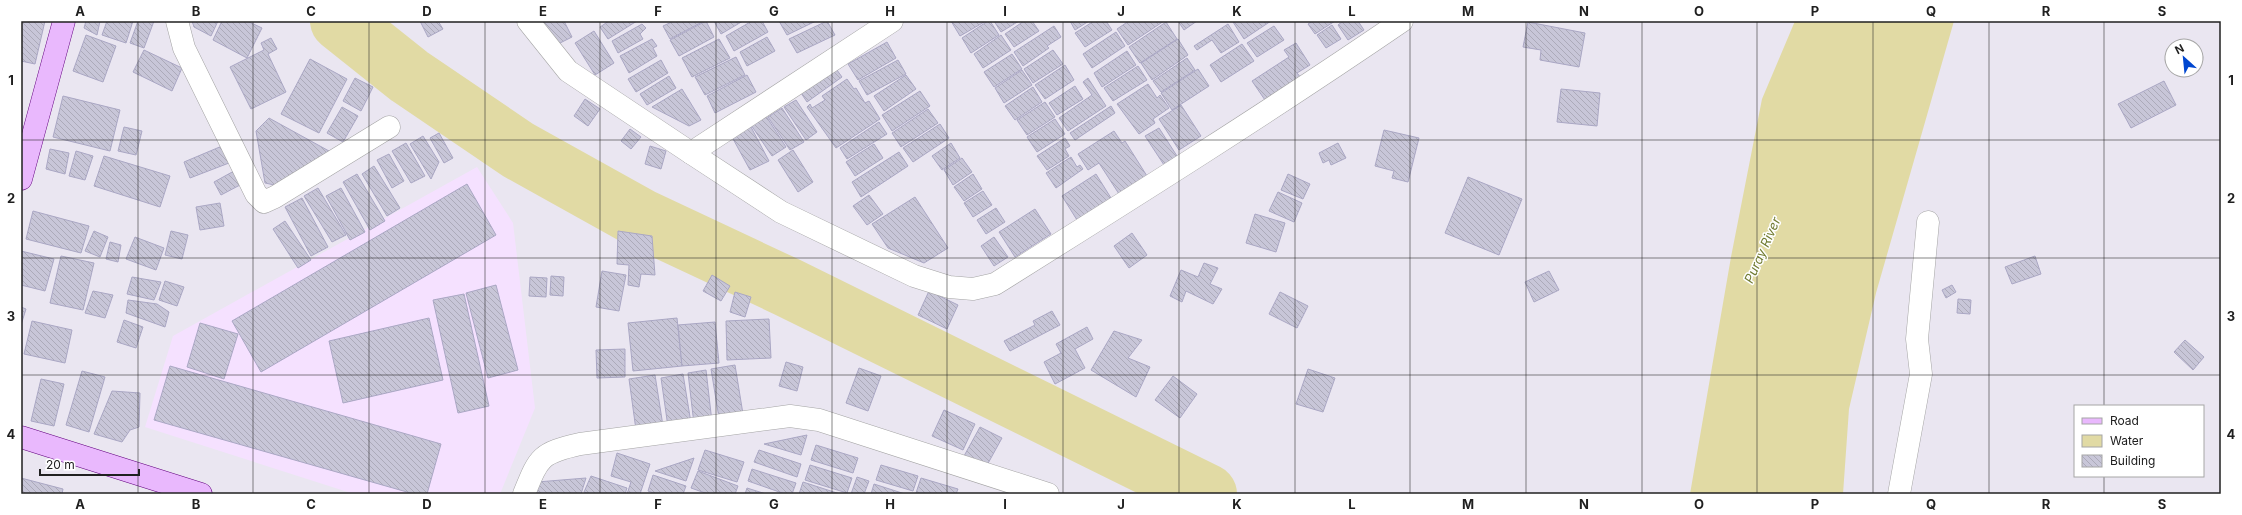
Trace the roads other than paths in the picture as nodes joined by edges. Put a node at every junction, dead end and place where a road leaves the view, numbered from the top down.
1 (64, 21) edge
2 (177, 21) edge
3 (528, 21) edge
4 (892, 21) edge
5 (1402, 21) edge
6 (389, 127) dead end
7 (692, 153) junction
8 (21, 179) edge
9 (1928, 222) dead end
10 (21, 436) edge
11 (201, 494) edge
12 (524, 494) edge
13 (1048, 494) edge
14 (1899, 494) edge

1 - 8 street
2 - 6 street
3 - 7 street
4 - 7 street
5 - 7 street
9 - 14 street
10 - 11 street
12 - 13 street

